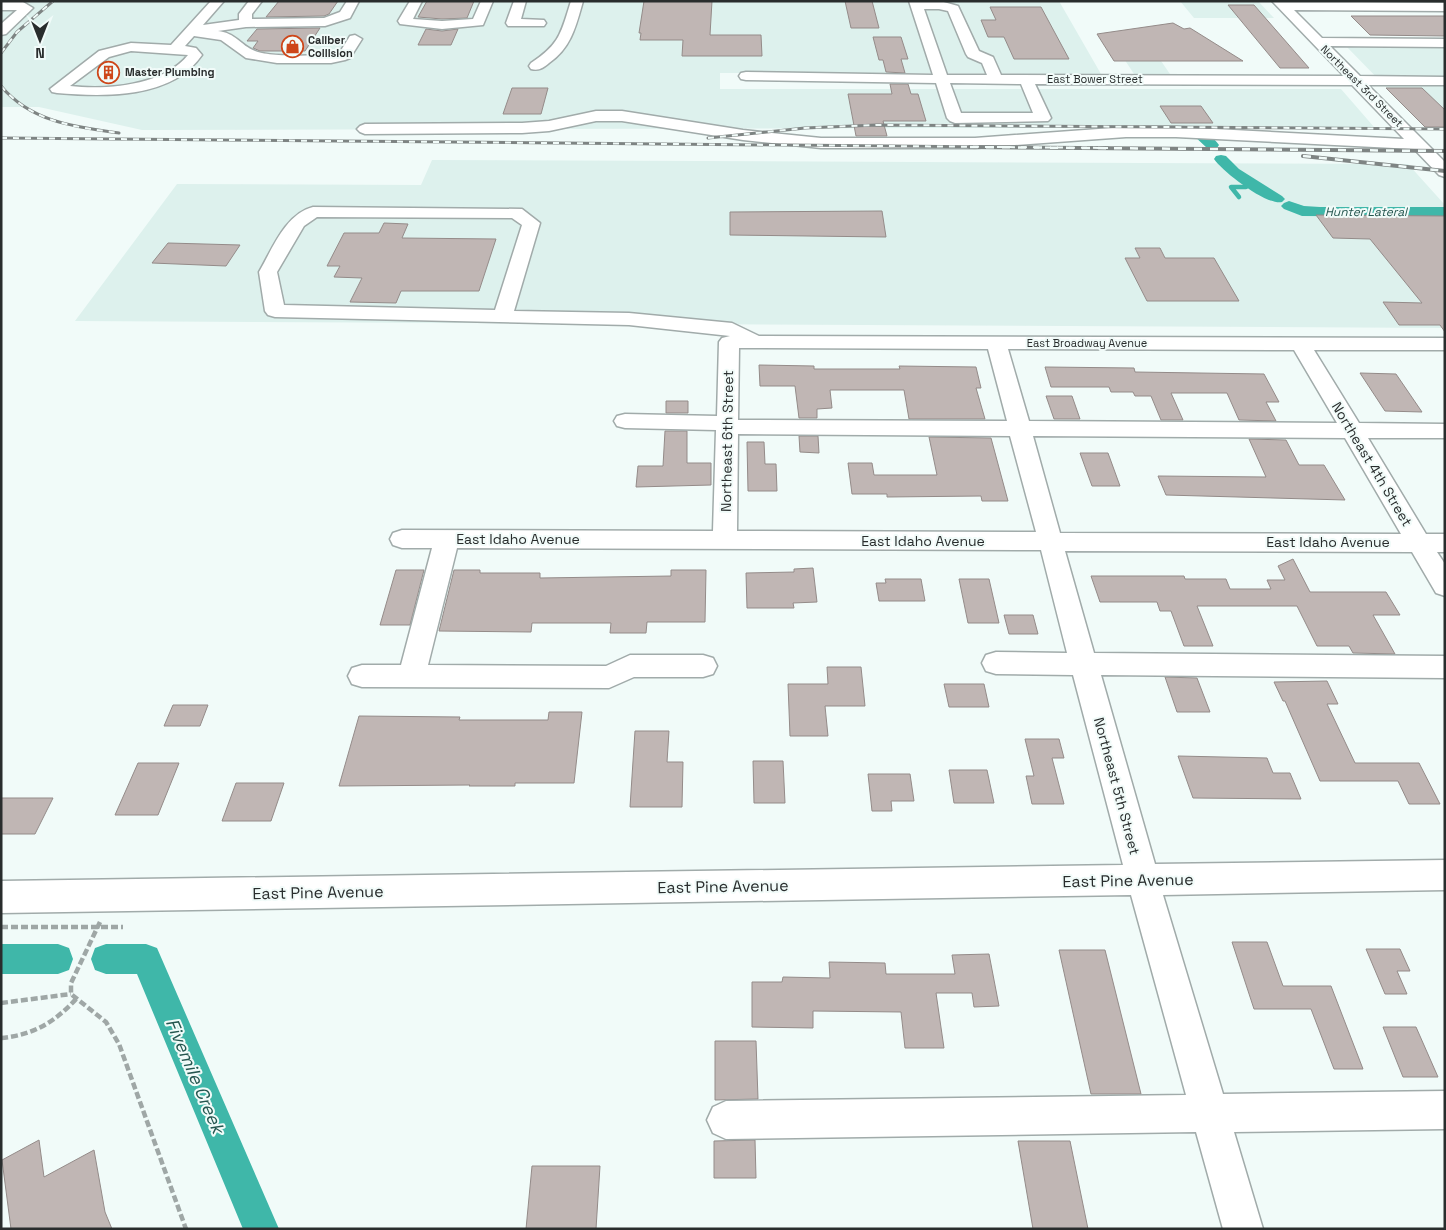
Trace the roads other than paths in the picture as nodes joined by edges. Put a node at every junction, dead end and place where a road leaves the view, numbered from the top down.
1 (218, 1) edge
2 (256, 1) edge
3 (353, 1) edge
4 (416, 1) edge
5 (487, 1) edge
6 (520, 1) edge
7 (577, 1) edge
8 (916, 3) edge
9 (1280, 4) edge
10 (1, 6) edge
11 (1445, 7) edge
12 (246, 23) junction
13 (539, 23) dead end
14 (1, 31) edge
15 (192, 32) junction
16 (355, 39) dead end
17 (1318, 42) junction
18 (1445, 43) edge
19 (175, 49) junction
20 (536, 66) dead end
21 (746, 76) dead end
22 (941, 79) junction
23 (996, 79) junction
24 (1026, 79) junction
25 (1356, 80) junction
26 (1445, 81) edge
27 (365, 129) dead end
28 (1420, 145) junction
29 (1445, 172) edge
30 (503, 315) junction
31 (729, 342) joint
32 (755, 342) junction
33 (996, 342) junction
34 (1300, 343) junction
35 (1445, 344) edge
36 (625, 421) dead end
37 (727, 425) junction
38 (1020, 429) junction
39 (1352, 431) junction
40 (1445, 431) edge
41 (402, 539) dead end
42 (447, 539) junction
43 (725, 540) junction
44 (1050, 541) junction
45 (1419, 542) junction
46 (1445, 542) edge
47 (1445, 586) edge
48 (996, 663) dead end
49 (1084, 664) junction
50 (703, 666) dead end
51 (1445, 667) edge
52 (362, 676) dead end
53 (412, 676) junction
54 (1445, 875) edge
55 (1143, 880) junction
56 (1, 897) edge
57 (1445, 1110) edge
58 (1210, 1113) junction
59 (726, 1120) dead end
60 (1243, 1229) edge

1 - 15 street
2 - 12 street
3 - 12 street
4 - 5 street
6 - 13 street
7 - 20 street
8 - 22 street
8 - 23 street
9 - 11 street
9 - 17 street, Northeast 3rd Street
10 - 14 street
12 - 15 street
15 - 16 street
15 - 19 street
17 - 18 street
17 - 25 street, Northeast 3rd Street
19 - 19 street
21 - 22 street, East Bower Street
22 - 23 street, East Bower Street
22 - 24 street
23 - 24 street, East Bower Street
24 - 25 street, East Bower Street
25 - 26 street, East Bower Street
25 - 28 street, Northeast 3rd Street
27 - 28 street
28 - 29 street, Northeast 3rd Street
30 - 30 street
30 - 32 street
31 - 32 street, East Broadway Avenue
31 - 37 street, Northeast 6th Street
32 - 33 street, East Broadway Avenue
33 - 34 street, East Broadway Avenue
33 - 38 street, Northeast 5th Street
34 - 35 street, East Broadway Avenue
34 - 39 street, Northeast 4th Street
36 - 37 street
37 - 38 street
37 - 43 street, Northeast 6th Street
38 - 39 street
38 - 44 street, Northeast 5th Street
39 - 40 street
39 - 45 street, Northeast 4th Street
41 - 42 street, East Idaho Avenue
42 - 43 street, East Idaho Avenue
42 - 53 street
43 - 44 street, East Idaho Avenue
44 - 45 street, East Idaho Avenue
44 - 49 street, Northeast 5th Street
45 - 46 street, East Idaho Avenue
45 - 47 street, Northeast 4th Street
48 - 49 street
49 - 51 street
49 - 55 street, Northeast 5th Street
50 - 53 street
52 - 53 street
54 - 55 street, East Pine Avenue
55 - 56 street, East Pine Avenue
55 - 58 street, Northeast 5th Street
57 - 58 street
58 - 59 street
58 - 60 street, Northeast 5th Street

